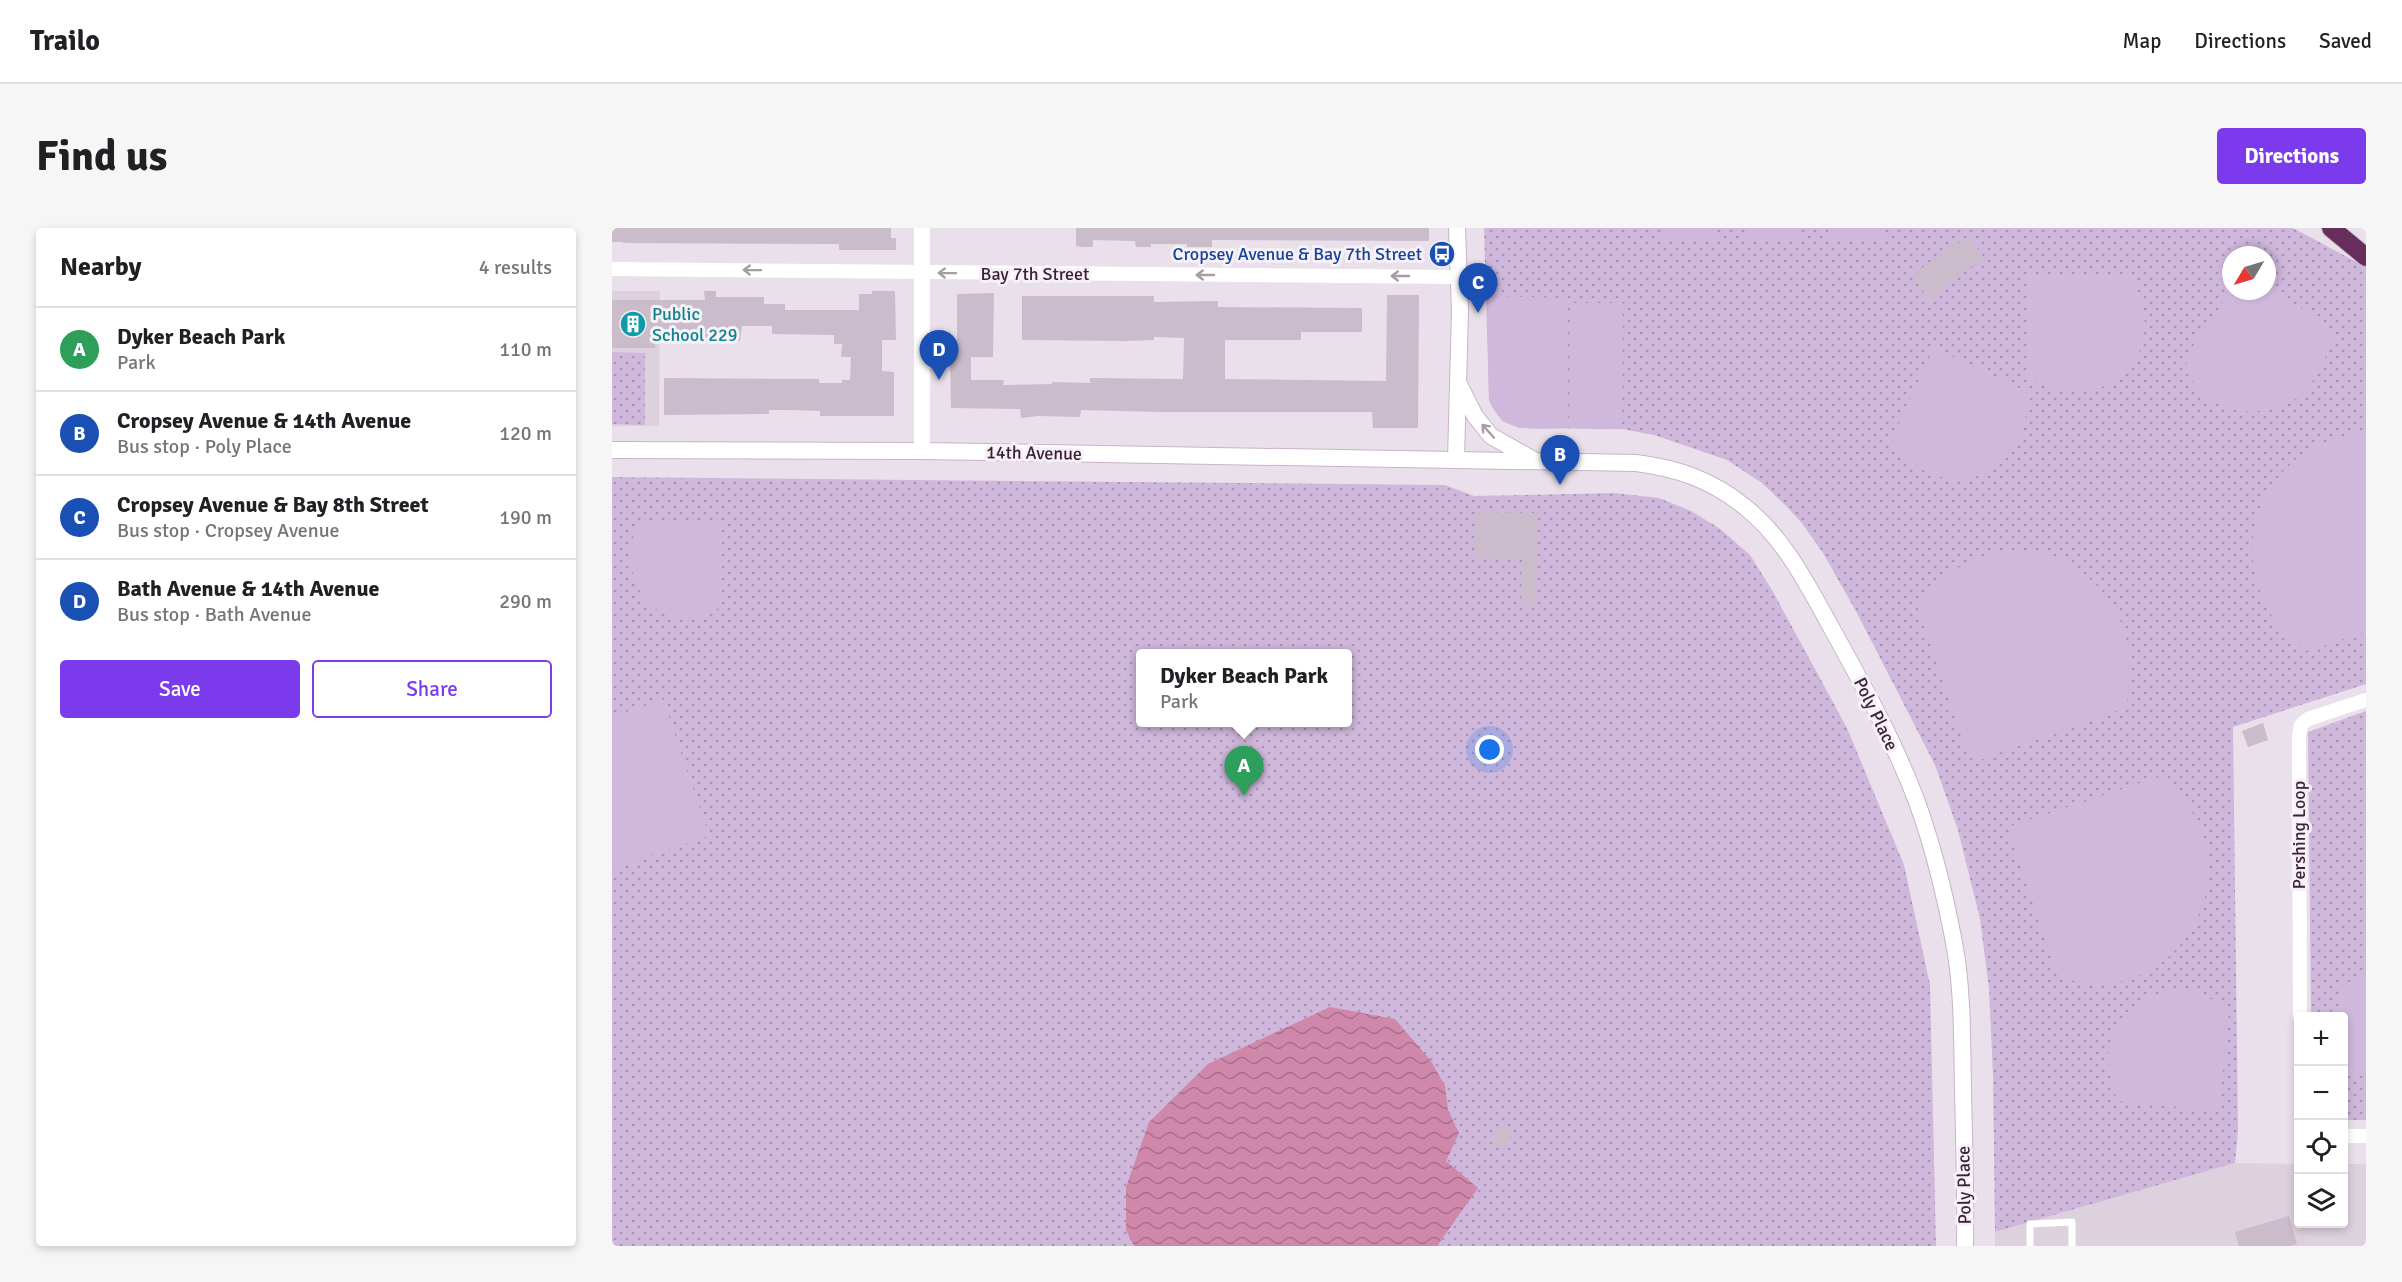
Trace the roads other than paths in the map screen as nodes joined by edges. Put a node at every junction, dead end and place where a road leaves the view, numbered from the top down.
1 (922, 228) edge
2 (1457, 228) edge
3 (2331, 228) edge
4 (2366, 257) edge
5 (612, 269) edge
6 (922, 273) junction
7 (1458, 277) junction
8 (1458, 382) junction
9 (612, 450) edge
10 (922, 452) junction
11 (1456, 459) junction
12 (1536, 461) junction
13 (2366, 700) edge
14 (2300, 1012) edge
15 (2348, 1136) edge
16 (2366, 1136) edge
17 (1965, 1246) edge
18 (2030, 1246) edge
19 (2072, 1246) edge

1 - 6 main road
2 - 7 main road
3 - 4 highway
6 -> 5 street, Bay 7th Street
7 -> 6 street, Bay 7th Street
6 - 10 main road
7 - 8 main road
8 - 11 main road
12 -> 8 main road
9 - 10 main road, 14th Avenue
10 - 11 main road, 14th Avenue
11 - 12 main road, Poly Place
12 - 17 main road, Poly Place
13 - 14 street, Pershing Loop
15 - 16 street
18 - 19 lane

